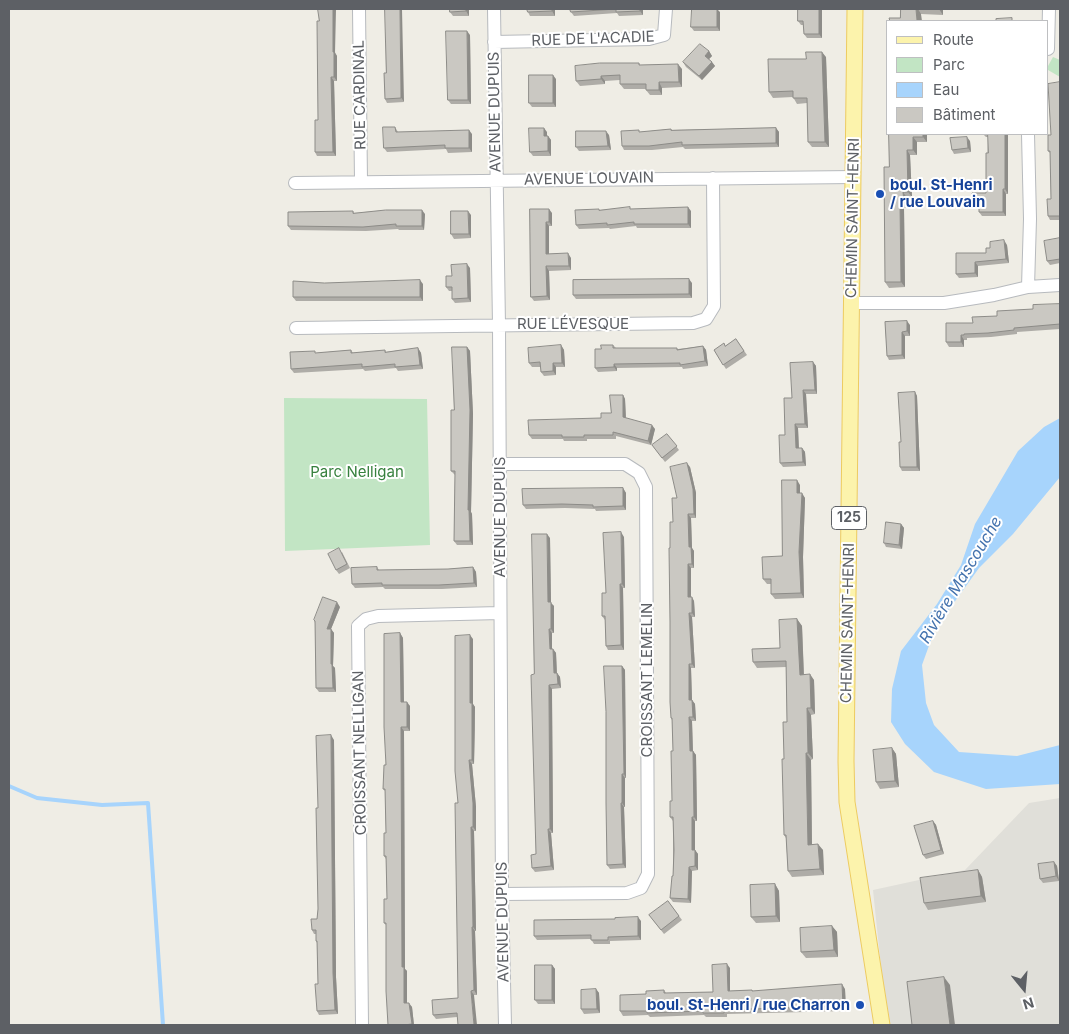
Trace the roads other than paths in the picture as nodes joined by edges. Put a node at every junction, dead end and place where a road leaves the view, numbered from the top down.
1 (359, 9) edge
2 (494, 9) edge
3 (666, 9) edge
4 (855, 9) edge
5 (494, 42) junction
6 (1028, 135) edge
7 (854, 176) junction
8 (713, 178) junction
9 (361, 181) junction
10 (496, 181) junction
11 (295, 184) dead end
12 (1060, 285) edge
13 (1028, 287) junction
14 (852, 303) junction
15 (499, 324) junction
16 (296, 328) dead end
17 (500, 464) junction
18 (500, 613) junction
19 (502, 894) junction
20 (362, 1025) edge
21 (505, 1025) edge
22 (882, 1025) edge

1 - 9 street, RUE CARDINAL
2 - 5 street, AVENUE DUPUIS
3 - 5 street, RUE DE L'ACADIE
4 - 7 main road, CHEMIN SAINT-HENRI / 125
5 - 10 street, AVENUE DUPUIS
6 - 13 street
7 - 8 street, AVENUE LOUVAIN
7 - 14 main road, CHEMIN SAINT-HENRI / 125
8 - 10 street, AVENUE LOUVAIN
8 - 15 street, RUE LÉVESQUE
9 - 10 street, AVENUE LOUVAIN
9 - 11 street, AVENUE LOUVAIN
10 - 15 street, AVENUE DUPUIS
12 - 13 street
13 - 14 street
14 - 22 main road, CHEMIN SAINT-HENRI / 125
15 - 16 street, RUE LÉVESQUE
15 - 17 street, AVENUE DUPUIS
17 - 18 street, AVENUE DUPUIS
17 - 19 street, CROISSANT LEMELIN
18 - 19 street, AVENUE DUPUIS
18 - 20 street, CROISSANT NELLIGAN
19 - 21 street, AVENUE DUPUIS

